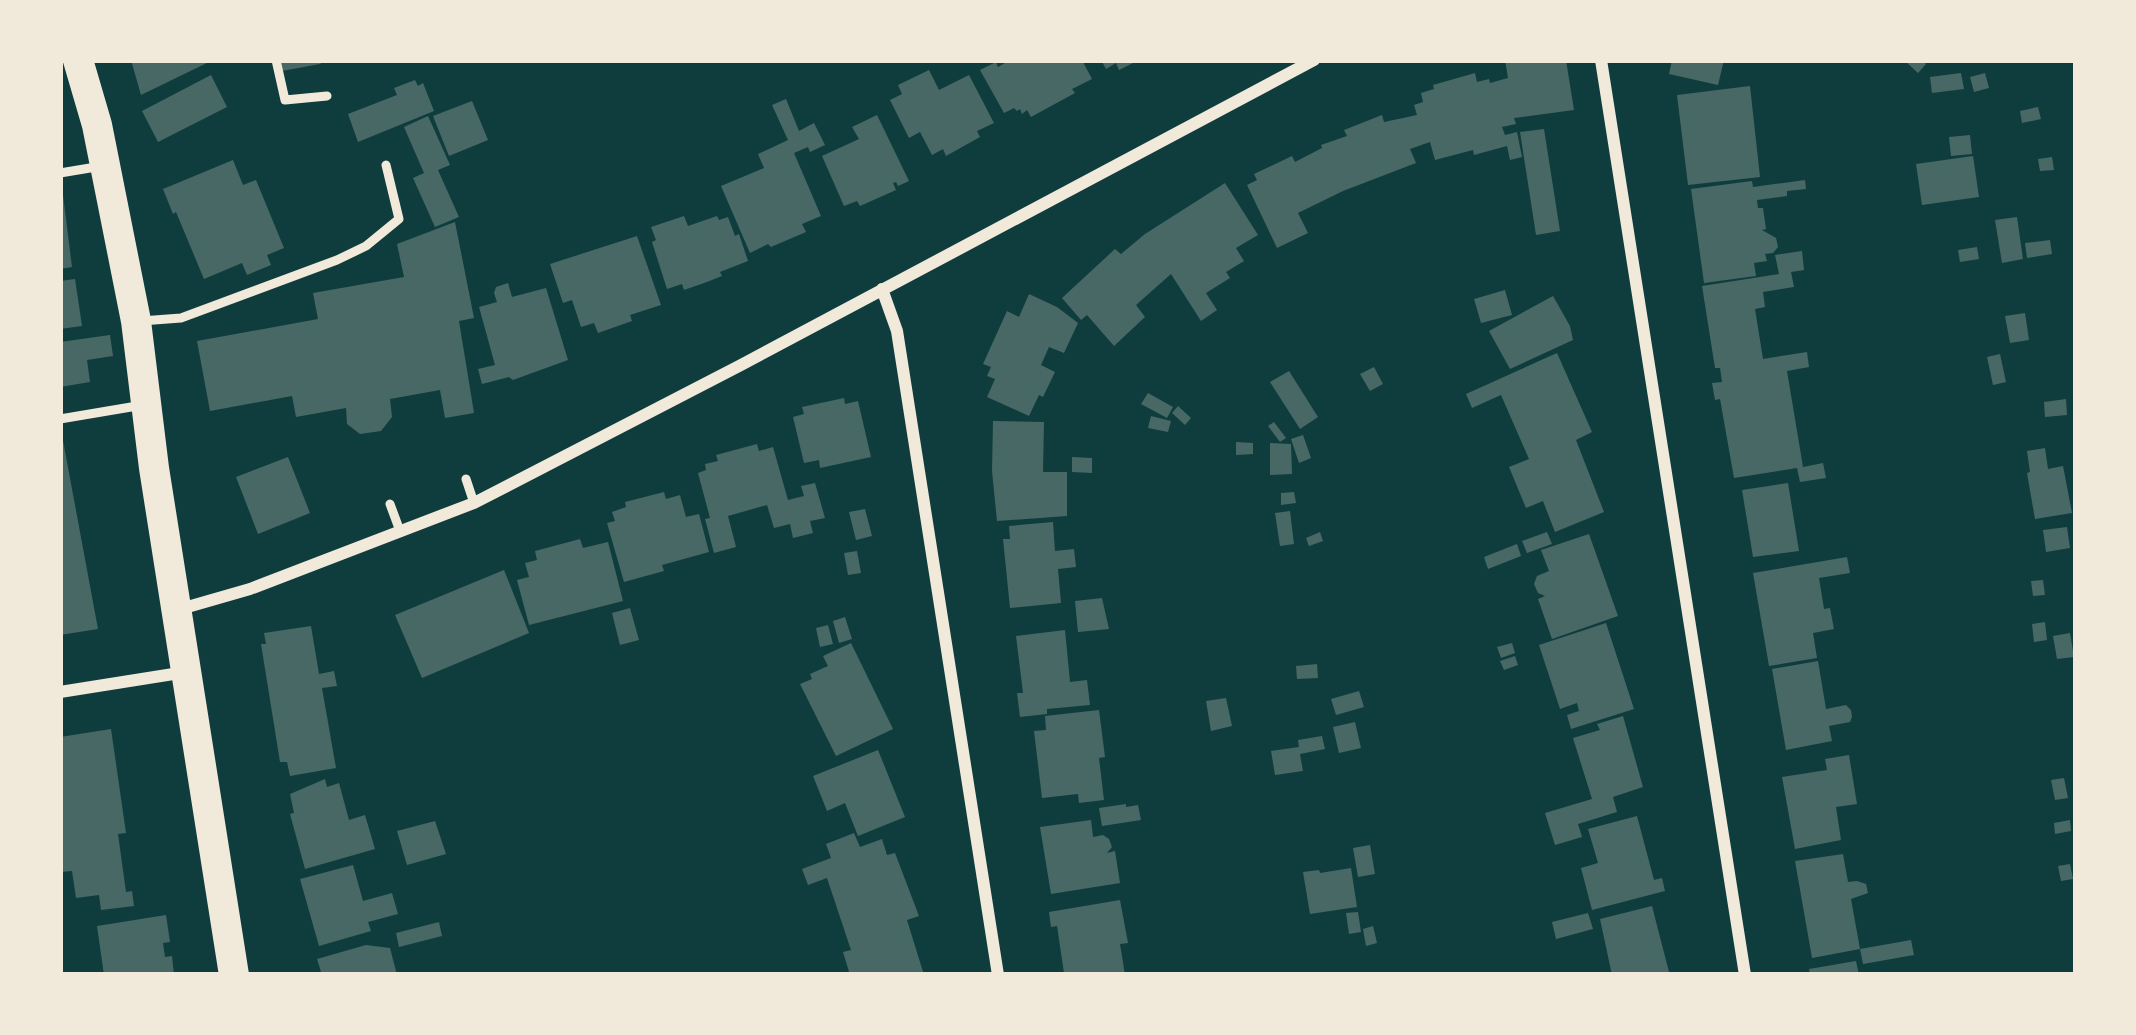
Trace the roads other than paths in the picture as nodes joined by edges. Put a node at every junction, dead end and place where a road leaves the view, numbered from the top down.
1 (78, 60) edge
2 (276, 60) edge
3 (1314, 60) edge
4 (1601, 60) edge
5 (327, 96) dead end
6 (386, 165) dead end
7 (104, 166) junction
8 (60, 173) edge
9 (882, 289) junction
10 (136, 321) junction
11 (145, 405) junction
12 (60, 419) edge
13 (466, 478) dead end
14 (474, 502) junction
15 (390, 504) dead end
16 (400, 531) junction
17 (177, 610) junction
18 (187, 672) junction
19 (60, 692) edge
20 (234, 975) edge
21 (998, 975) edge
22 (1745, 975) edge

1 - 7 main road
2 - 5 lane
3 - 9 street
4 - 22 street
6 - 10 lane
7 - 8 lane
7 - 10 main road
9 - 14 street
9 - 21 street
10 - 11 main road
11 - 12 lane
11 - 17 main road
13 - 14 lane
14 - 16 street
15 - 16 lane
16 - 17 street
17 - 18 main road
18 - 19 street
18 - 20 main road

